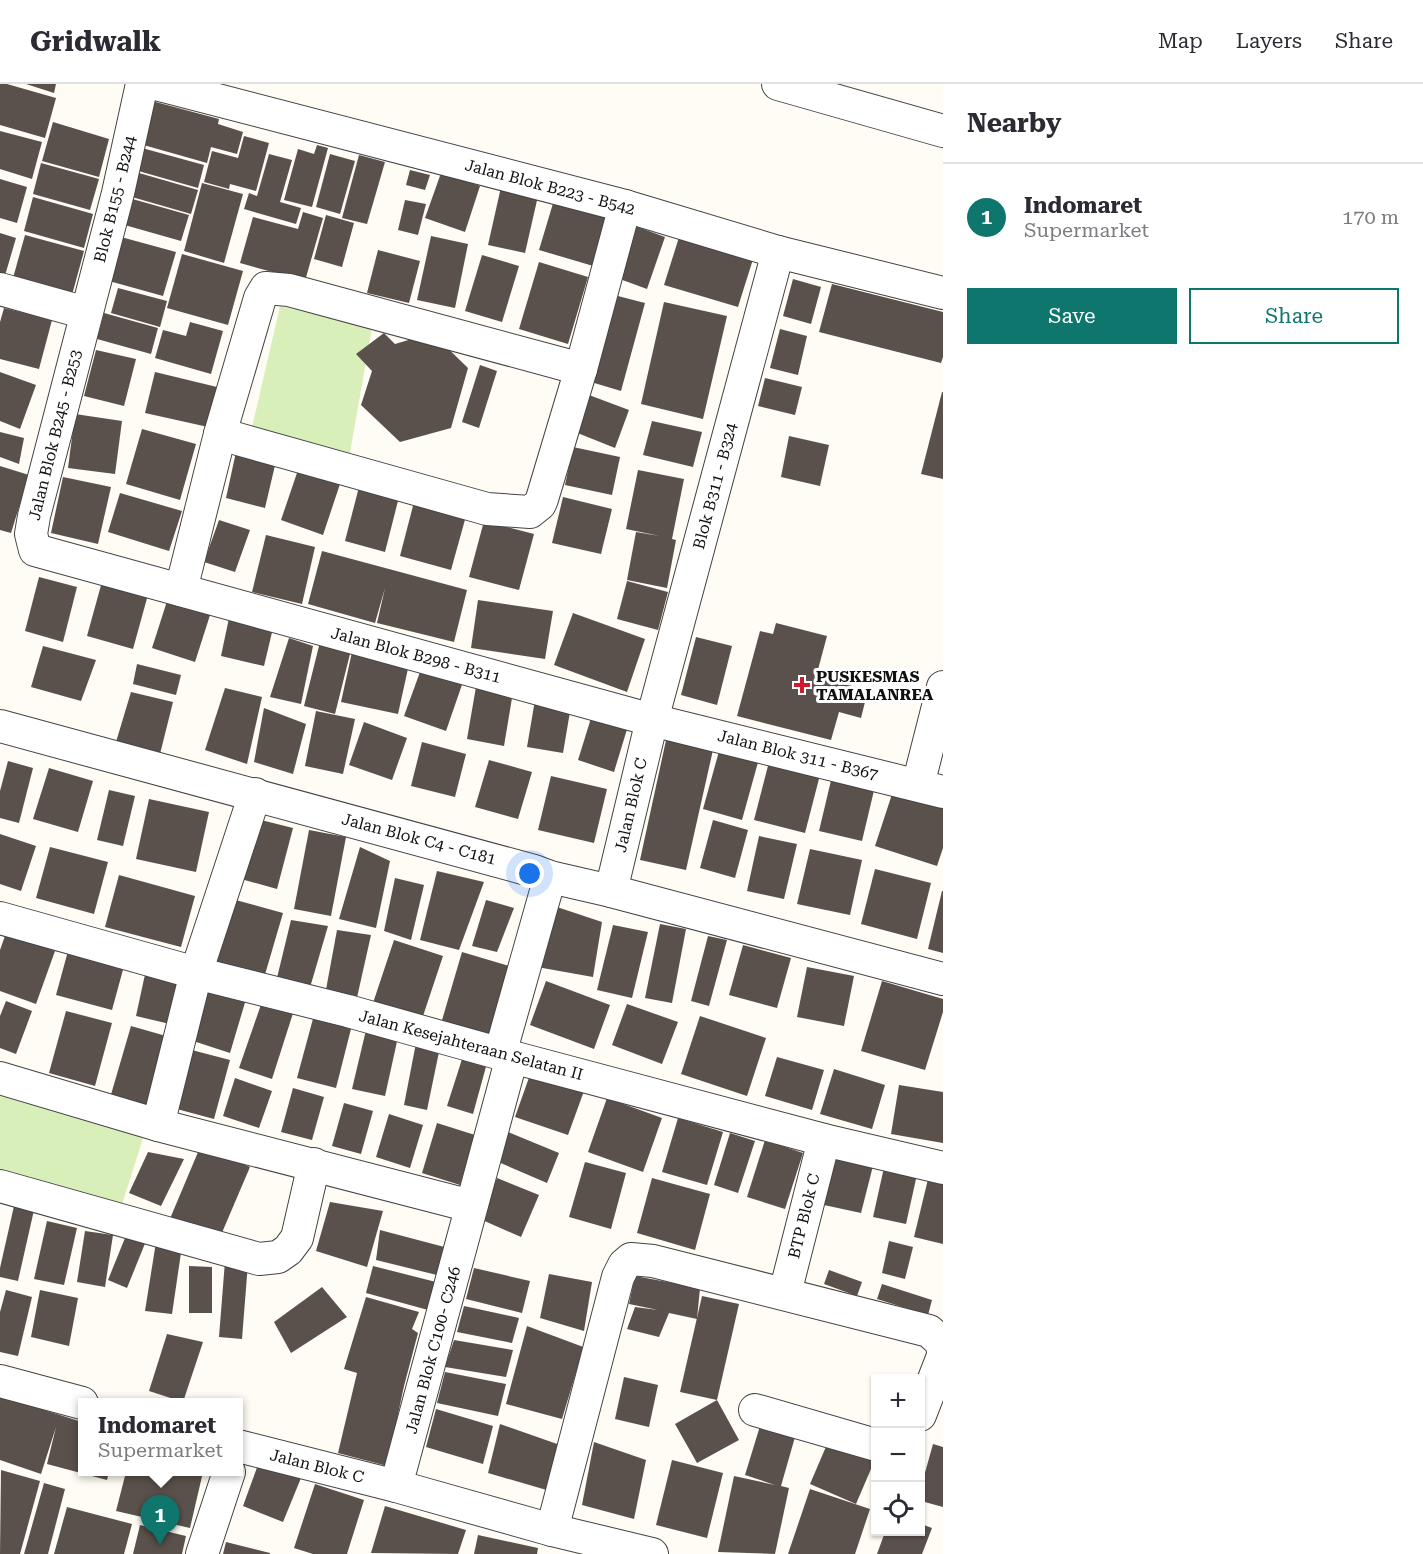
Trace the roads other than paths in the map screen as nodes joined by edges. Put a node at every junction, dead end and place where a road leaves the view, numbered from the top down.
1 (142, 84) edge
2 (156, 84) edge
3 (778, 84) edge
4 (943, 131) edge
5 (625, 206) junction
6 (778, 252) junction
7 (0, 289) edge
8 (943, 293) edge
9 (86, 313) junction
10 (581, 369) junction
11 (220, 434) junction
12 (181, 590) junction
13 (943, 687) edge
14 (652, 720) junction
15 (0, 726) edge
16 (930, 789) edge
17 (255, 794) junction
18 (550, 877) junction
19 (611, 891) junction
20 (0, 918) edge
21 (196, 974) junction
22 (943, 979) edge
23 (506, 1056) junction
24 (0, 1078) edge
25 (158, 1125) junction
26 (824, 1140) junction
27 (314, 1164) junction
28 (943, 1168) edge
29 (0, 1186) edge
30 (471, 1206) junction
31 (785, 1293) junction
32 (943, 1354) edge
33 (0, 1381) edge
34 (78, 1402) edge
35 (925, 1404) edge
36 (755, 1410) dead end
37 (871, 1444) edge
38 (243, 1447) edge
39 (227, 1476) edge
40 (396, 1486) junction
41 (552, 1530) junction
42 (202, 1554) edge
43 (652, 1554) edge

1 - 9 street, Blok B155 - B244
2 - 5 street, Jalan Blok B223 - B542
3 - 4 street
5 - 6 street, Jalan Blok B223 - B542
5 - 10 street
6 - 8 street, Jalan Blok B223 - B542
6 - 14 street, Blok B311 - B324
7 - 9 street
9 - 12 street, Jalan Blok B245 - B253
10 - 11 street
10 - 11 street
11 - 12 street
12 - 14 street, Jalan Blok B298 - B311
13 - 16 street
14 - 16 street, Jalan Blok 311 - B367
14 - 19 street, Jalan Blok C
15 - 17 street, Jalan Blok C4 - C181
17 - 18 street, Jalan Blok C4 - C181
17 - 21 street
18 - 19 street, Jalan Blok C4 - C181
18 - 23 street, Jalan Blok C100- C246
19 - 22 street, Jalan Blok C4 - C181
20 - 21 street, Jalan Kesejahteraan Selatan II
21 - 23 street, Jalan Kesejahteraan Selatan II
21 - 25 street
23 - 26 street, Jalan Kesejahteraan Selatan II
23 - 30 street, Jalan Blok C100- C246
24 - 25 street
25 - 27 street
26 - 28 street, Jalan Kesejahteraan Selatan II
26 - 31 street, BTP Blok C
27 - 29 street
27 - 30 street
30 - 40 street, Jalan Blok C100- C246
31 - 32 street
31 - 41 street
32 - 35 street
33 - 34 street
36 - 37 street
38 - 40 street, Jalan Blok C
39 - 42 street
40 - 41 street
41 - 43 street

